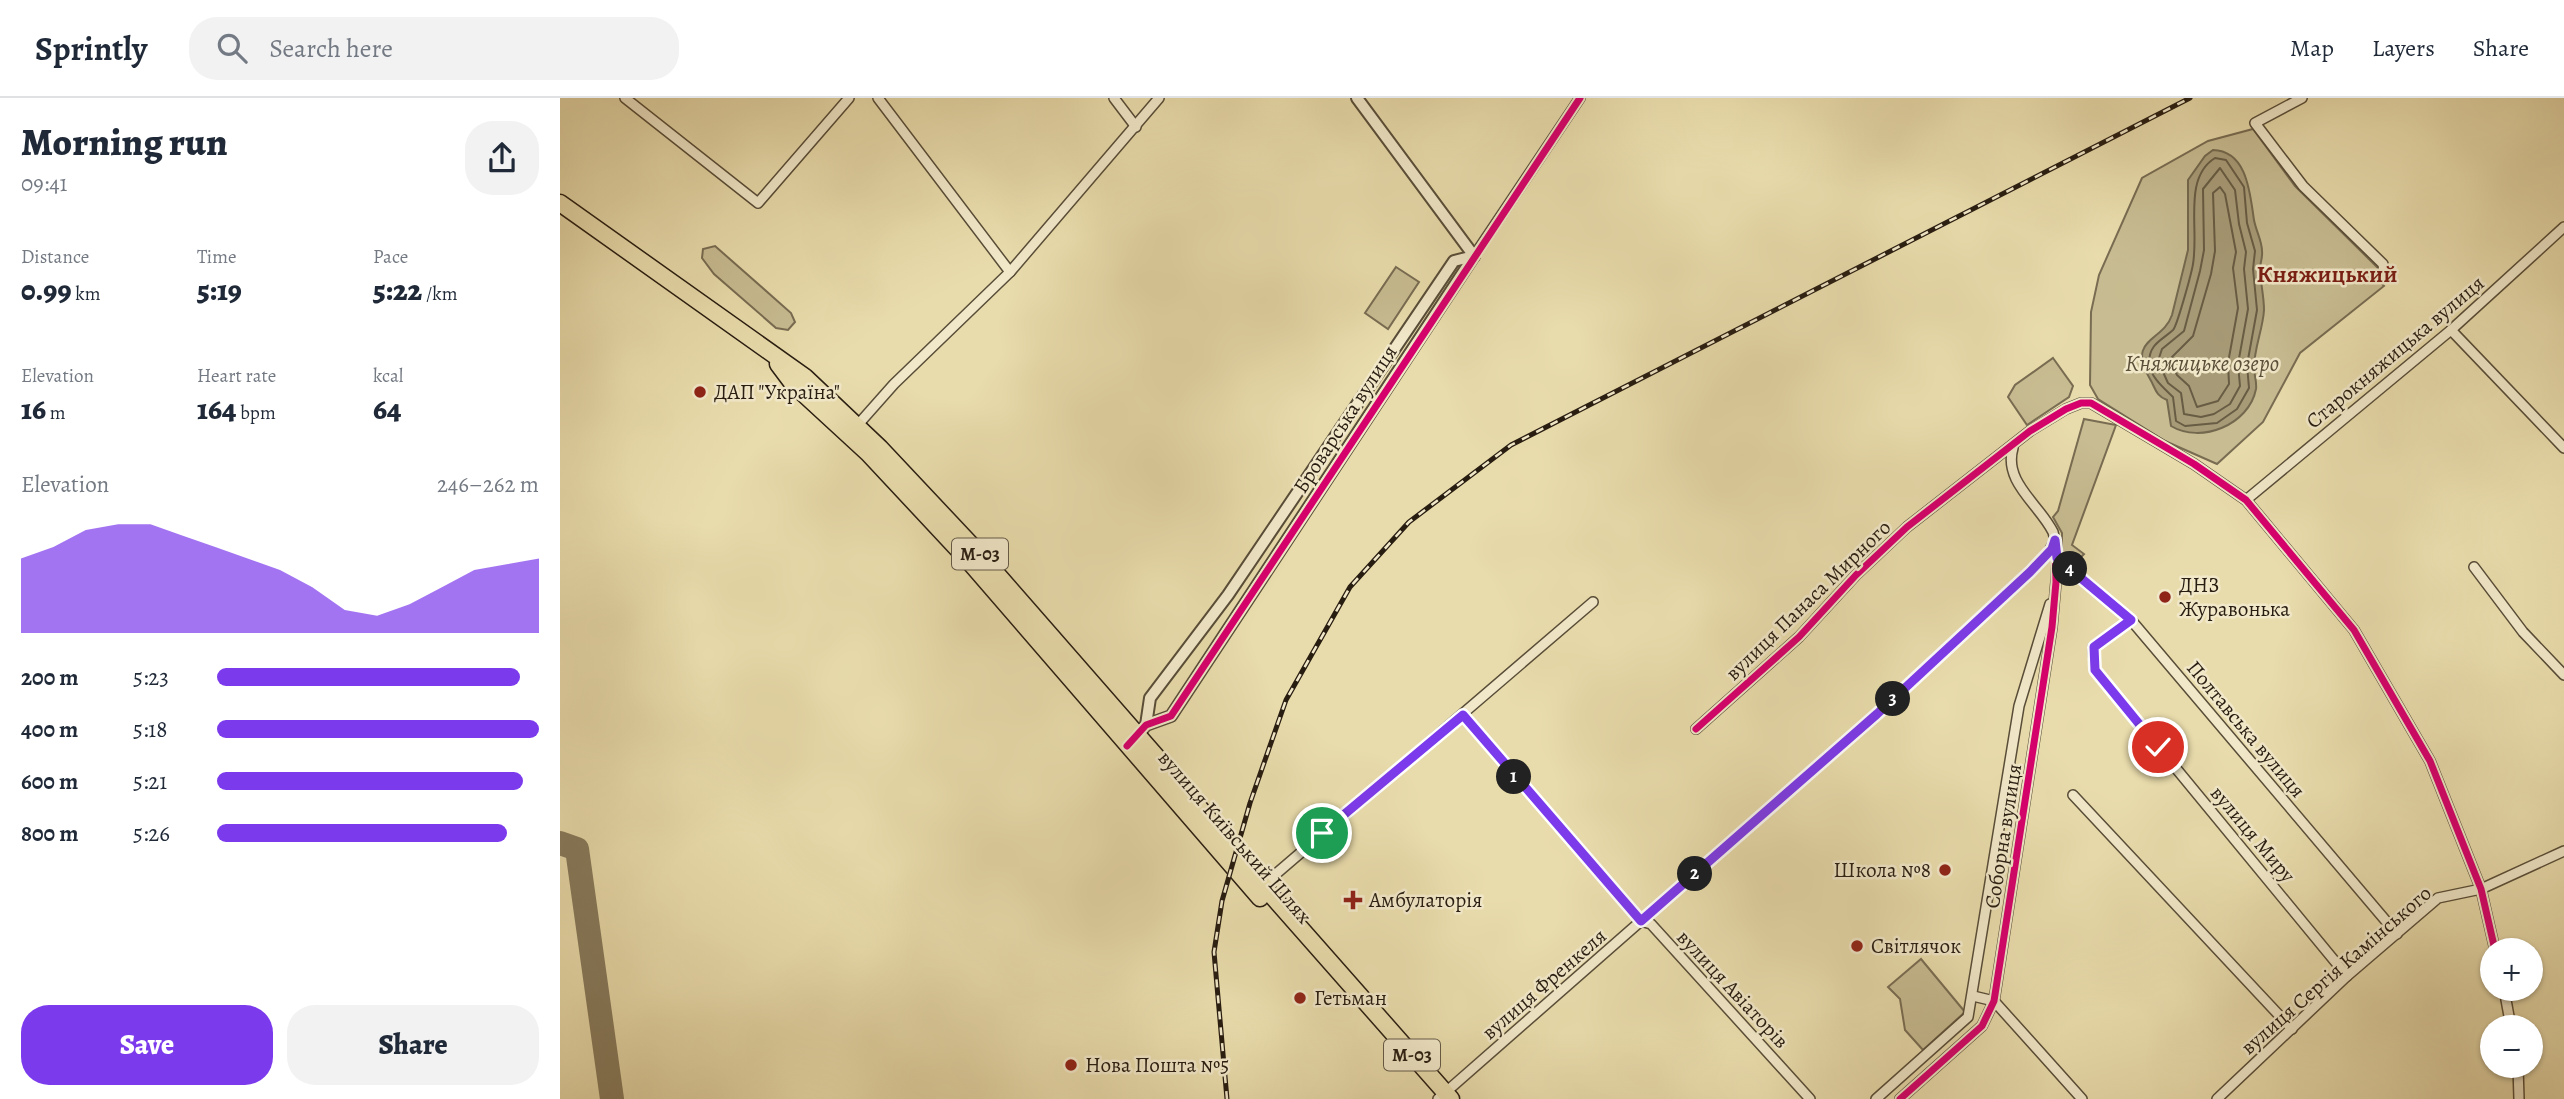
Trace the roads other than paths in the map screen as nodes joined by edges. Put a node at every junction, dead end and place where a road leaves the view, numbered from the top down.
1 (625, 98) edge
2 (849, 98) edge
3 (878, 98) edge
4 (1114, 98) edge
5 (1159, 98) edge
6 (1357, 98) edge
7 (1580, 98) edge
8 (2302, 98) edge
9 (1136, 127) junction
10 (560, 203) edge
11 (2564, 227) edge
12 (1474, 256) junction
13 (1010, 272) junction
14 (2384, 272) dead end
15 (2451, 330) junction
16 (853, 430) junction
17 (2013, 448) junction
18 (2564, 448) edge
19 (2246, 500) junction
20 (2055, 540) junction
21 (2057, 558) junction
22 (2474, 567) dead end
23 (2056, 582) junction
24 (1593, 602) dead end
25 (2131, 620) junction
26 (2564, 675) edge
27 (1463, 715) junction
28 (1696, 729) dead end
29 (1137, 735) junction
30 (2073, 795) dead end
31 (2564, 851) edge
32 (1263, 885) junction
33 (2481, 889) junction
34 (1641, 921) junction
35 (2397, 934) junction
36 (2492, 938) edge
37 (2347, 976) junction
38 (1973, 996) junction
39 (1994, 1001) junction
40 (2292, 1029) junction
41 (2518, 1078) edge
42 (1443, 1097) edge
43 (1810, 1099) edge
44 (1876, 1099) edge
45 (1900, 1099) edge
46 (2082, 1099) edge
47 (2217, 1099) edge
48 (2519, 1099) edge

1 - 2 street
3 - 13 street
4 - 9 street
5 - 9 street
6 - 12 street
7 - 12 street, Броварська вулиця
8 - 14 street
9 - 13 street
10 - 16 highway, вулиця Київський Шлях / М-03
11 - 15 street, Старокняжицька вулиця
12 - 29 street, Броварська вулиця
12 - 29 street, Броварська вулиця
13 - 16 street
15 - 18 street
15 - 19 street, Старокняжицька вулиця
16 - 29 highway, вулиця Київський Шлях / М-03
17 - 19 street
17 - 20 street
17 - 28 street, вулиця Панаса Мирного
19 - 33 street
20 - 21 street, Соборна вулиця
20 - 34 street, вулиця Френкеля
21 - 23 street, Соборна вулиця
21 - 25 street, Полтавська вулиця
22 - 26 street
23 - 38 street, Соборна вулиця
23 - 39 street, Соборна вулиця
24 - 27 street
25 - 35 street, Полтавська вулиця
25 - 37 street, вулиця Миру
27 - 32 street
27 - 34 street, вулиця Авіаторів
29 - 32 highway, вулиця Київський Шлях / М-03
29 - 42 highway, вулиця Київський Шлях / М-03
30 - 40 street
31 - 33 street, вулиця Сергія Камінського
32 - 42 highway, вулиця Київський Шлях / М-03
33 - 35 street, вулиця Сергія Камінського
33 - 36 street
34 - 42 street, вулиця Френкеля
34 - 43 street, вулиця Авіаторів
35 - 37 street, вулиця Сергія Камінського
37 - 40 street, вулиця Сергія Камінського
38 - 39 street
38 - 44 street, Соборна вулиця
39 - 45 street, Соборна вулиця
39 - 46 street
40 - 47 street, вулиця Сергія Камінського
41 - 48 street

